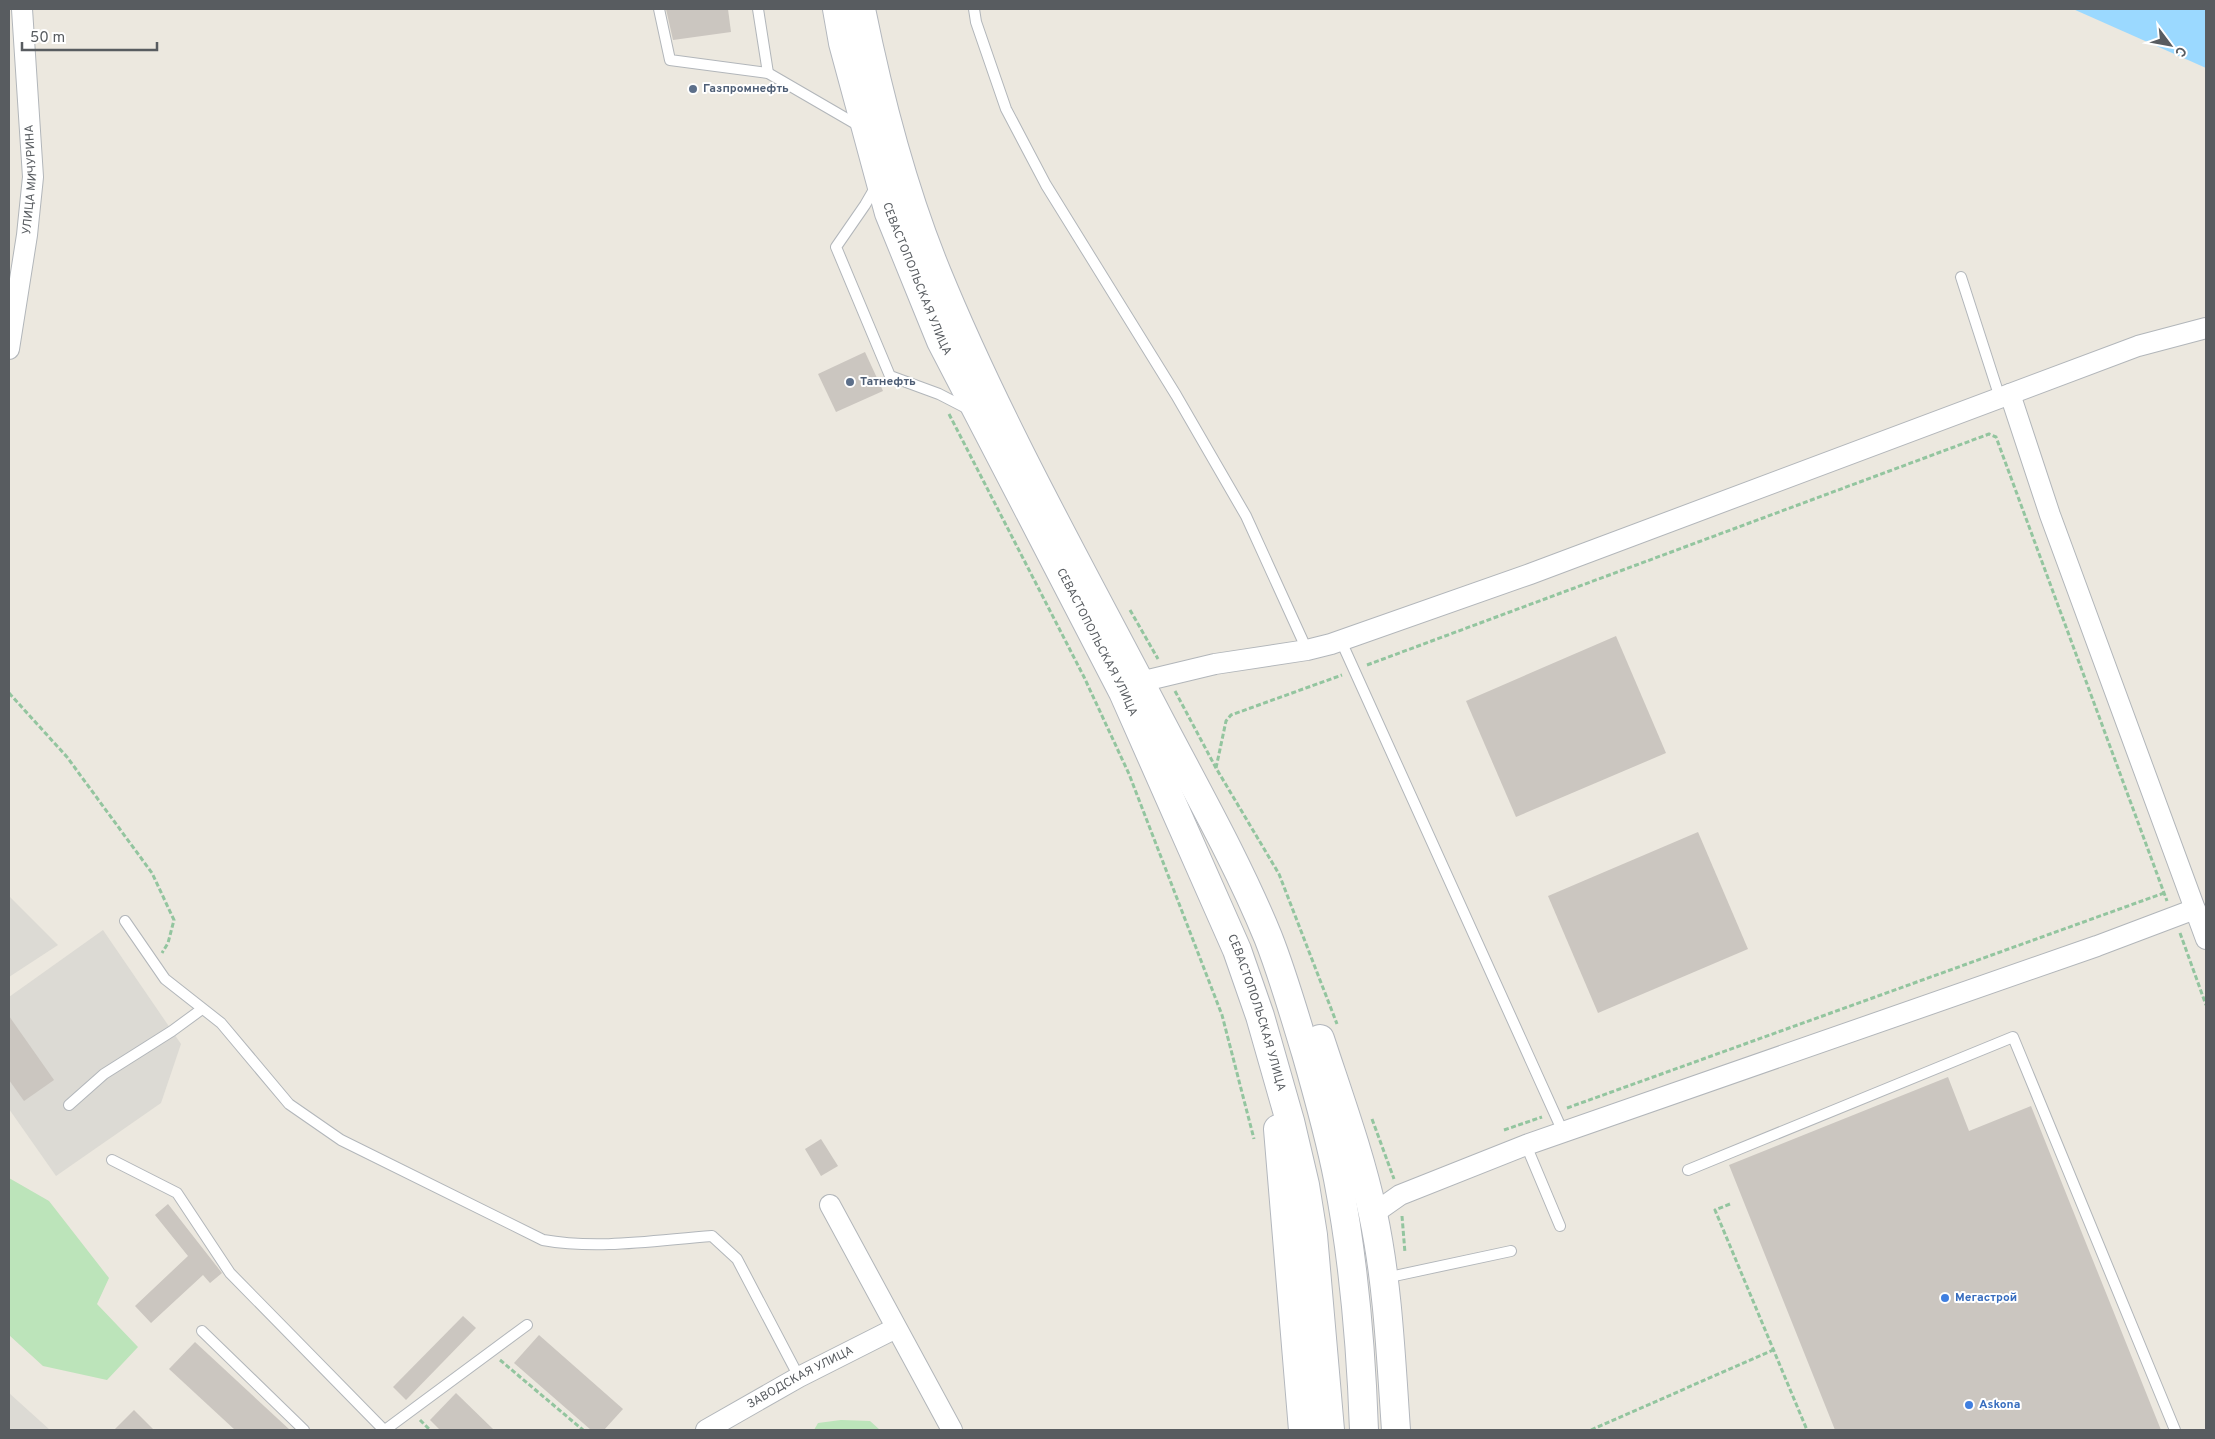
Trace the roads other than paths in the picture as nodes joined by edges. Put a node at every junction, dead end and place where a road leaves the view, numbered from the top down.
1 (22, 9) edge
2 (659, 9) edge
3 (758, 9) edge
4 (837, 9) edge
5 (861, 9) edge
6 (974, 9) edge
7 (768, 73) junction
8 (867, 131) junction
9 (880, 178) junction
10 (1961, 277) dead end
11 (2206, 328) edge
12 (9, 349) edge
13 (2005, 396) junction
14 (979, 415) junction
15 (1341, 640) junction
16 (1307, 650) junction
17 (1140, 682) junction
18 (2195, 909) junction
19 (125, 921) dead end
20 (2206, 939) edge
21 (1285, 986) junction
22 (1254, 1001) junction
23 (202, 1009) junction
24 (70, 1105) dead end
25 (1562, 1132) junction
26 (1526, 1145) junction
27 (112, 1160) dead end
28 (1688, 1170) dead end
29 (830, 1205) dead end
30 (1373, 1214) junction
31 (1560, 1226) dead end
32 (1511, 1251) dead end
33 (1382, 1279) junction
34 (527, 1325) dead end
35 (896, 1328) junction
36 (202, 1331) dead end
37 (799, 1377) junction
38 (304, 1430) edge
39 (385, 1430) edge
40 (706, 1430) edge
41 (952, 1430) edge
42 (1303, 1430) edge
43 (1330, 1430) edge
44 (1364, 1430) edge
45 (1396, 1430) edge
46 (2176, 1430) edge

1 - 12 street, УЛИЦА МИЧУРИНА
2 - 7 lane
3 - 7 lane
4 - 8 main road, СЕВАСТОПОЛЬСКАЯ УЛИЦА
5 - 17 main road, СЕВАСТОПОЛЬСКАЯ УЛИЦА
6 - 16 lane
7 - 8 lane
8 - 9 main road, СЕВАСТОПОЛЬСКАЯ УЛИЦА
9 - 14 main road, СЕВАСТОПОЛЬСКАЯ УЛИЦА
9 - 14 lane
10 - 13 lane
11 - 13 street
13 - 15 street
13 - 18 street
14 - 22 main road, СЕВАСТОПОЛЬСКАЯ УЛИЦА
15 - 16 street
15 - 25 lane
16 - 17 street
17 - 21 main road, СЕВАСТОПОЛЬСКАЯ УЛИЦА
18 - 20 street
18 - 25 street
19 - 23 lane
21 - 30 main road
21 - 44 main road, СЕВАСТОПОЛЬСКАЯ УЛИЦА
22 - 42 main road
22 - 43 main road, СЕВАСТОПОЛЬСКАЯ УЛИЦА
23 - 24 lane
23 - 37 lane
25 - 26 street
26 - 30 street
26 - 31 lane
27 - 39 lane
28 - 46 lane
29 - 35 street
30 - 33 main road
32 - 33 lane
33 - 45 main road
34 - 39 lane
35 - 37 street, ЗАВОДСКАЯ УЛИЦА
35 - 41 street
36 - 38 lane
37 - 40 street, ЗАВОДСКАЯ УЛИЦА

